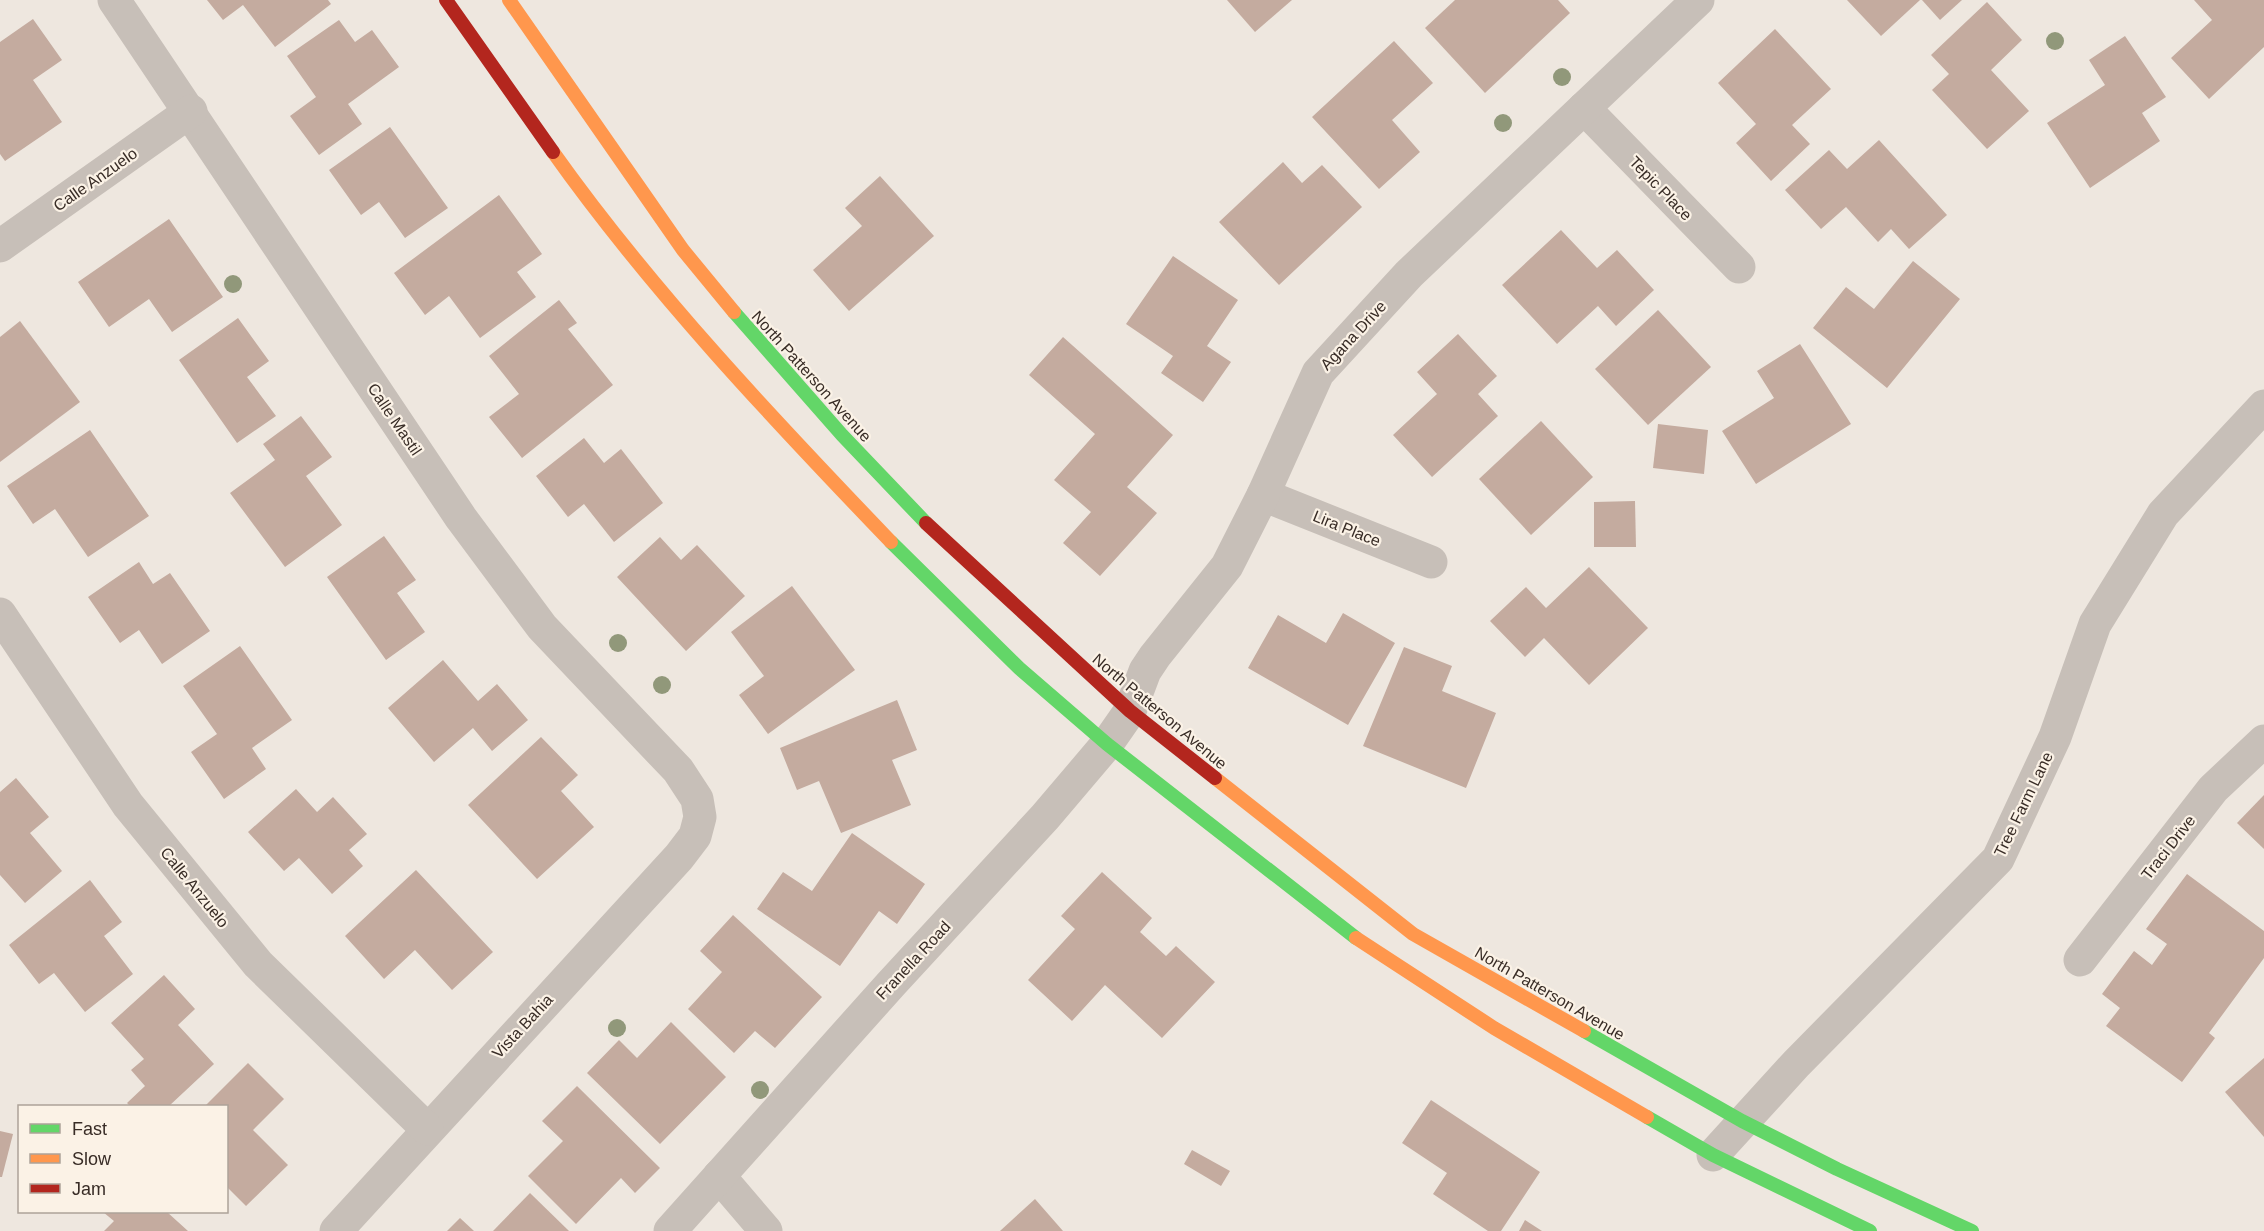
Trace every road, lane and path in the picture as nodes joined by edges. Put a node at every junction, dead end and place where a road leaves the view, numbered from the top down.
1 (114, 0) edge
2 (446, 0) edge
3 (509, 0) edge
4 (1698, 0) edge
5 (1584, 108) junction
6 (191, 111) junction
7 (0, 246) edge
8 (1739, 267) dead end
9 (2264, 406) edge
10 (1263, 495) junction
11 (1431, 562) dead end
12 (0, 614) edge
13 (1130, 711) junction
14 (2264, 741) edge
15 (1107, 744) junction
16 (700, 817) joint
17 (2079, 960) dead end
18 (1742, 1121) junction
19 (427, 1128) junction
20 (1713, 1155) junction
21 (719, 1176) junction
22 (336, 1231) edge
23 (670, 1231) edge
24 (766, 1231) edge
25 (1870, 1231) edge
26 (1972, 1231) edge

1 - 6 street, Calle Mastil
2 - 15 main road
3 - 13 main road, North Patterson Avenue
4 - 5 street, Agana Drive
5 - 8 street, Tepic Place
5 - 10 street, Agana Drive
6 - 7 street, Calle Anzuelo
6 - 16 street, Calle Mastil
9 - 18 street, Tree Farm Lane
10 - 11 street, Lira Place
10 - 13 street, Agana Drive
12 - 19 street, Calle Anzuelo
13 - 15 street, Agana Drive
13 - 18 main road, North Patterson Avenue
14 - 17 street, Traci Drive
15 - 20 main road
15 - 21 street, Franella Road
16 - 19 street, Vista Bahia
18 - 20 street, Tree Farm Lane
18 - 26 main road, North Patterson Avenue
19 - 22 street, Vista Bahia
20 - 25 main road
21 - 23 street
21 - 24 street

